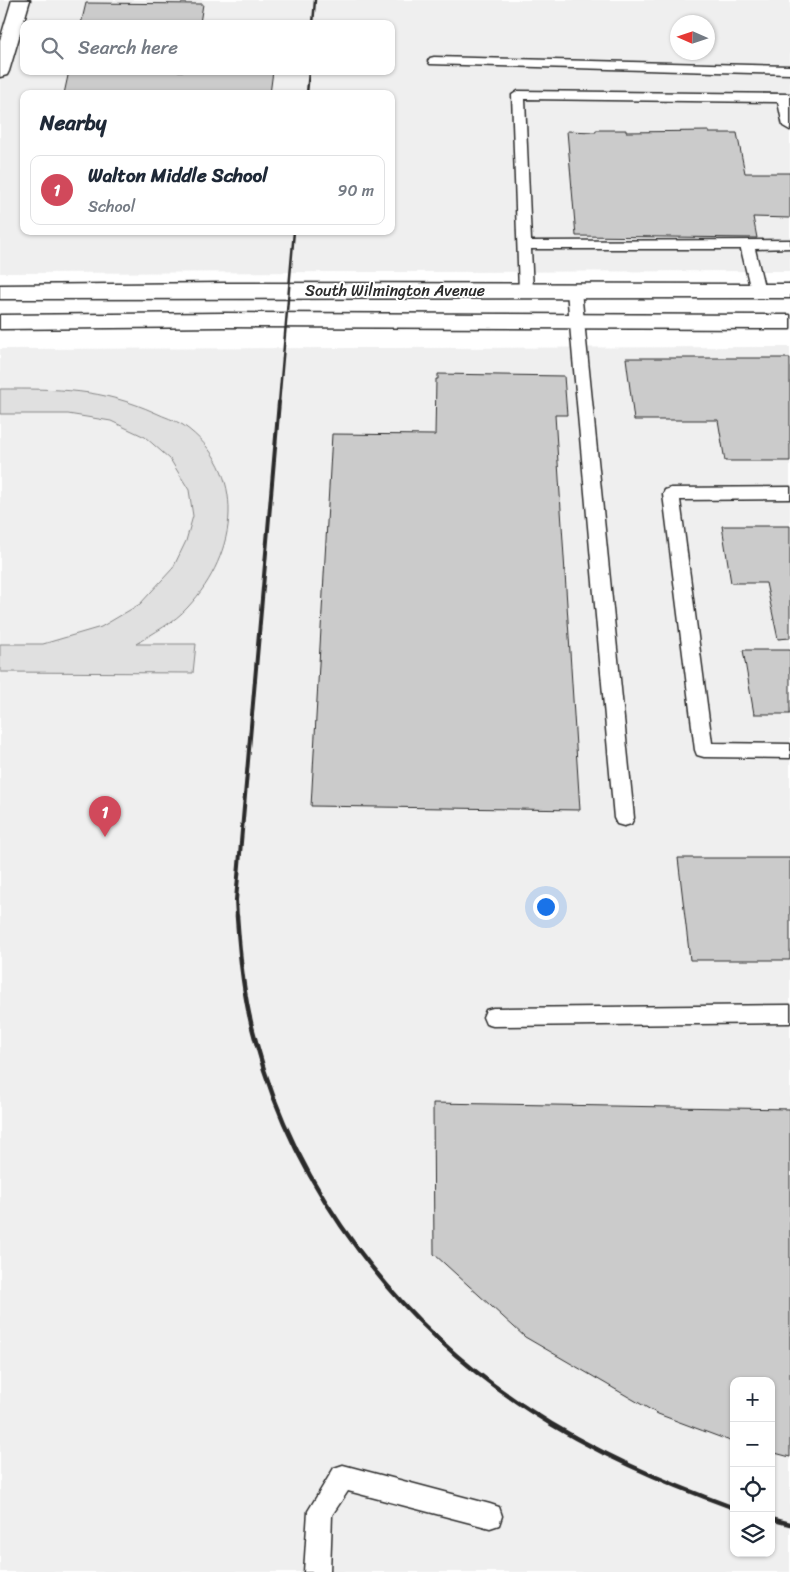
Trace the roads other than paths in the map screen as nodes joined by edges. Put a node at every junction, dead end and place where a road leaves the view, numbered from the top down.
1 (21, 0) edge
2 (434, 61) dead end
3 (0, 70) edge
4 (790, 70) edge
5 (787, 98) edge
6 (790, 126) edge
7 (747, 244) junction
8 (790, 244) edge
9 (524, 245) junction
10 (526, 291) junction
11 (574, 291) junction
12 (758, 291) junction
13 (790, 291) edge
14 (0, 292) edge
15 (0, 322) edge
16 (577, 322) junction
17 (790, 322) edge
18 (790, 493) edge
19 (790, 751) edge
20 (624, 818) dead end
21 (790, 1014) edge
22 (493, 1017) dead end
23 (490, 1516) dead end
24 (317, 1572) edge

1 - 3 main road
2 - 4 lane
5 - 6 lane
5 - 9 lane
7 - 8 lane
7 - 9 lane
7 - 12 lane
9 - 10 lane
10 - 11 main road, South Wilmington Avenue
10 - 14 main road, South Wilmington Avenue
11 - 12 main road, South Wilmington Avenue
11 - 16 lane
12 - 13 main road, South Wilmington Avenue
15 - 16 main road, South Wilmington Avenue
16 - 17 main road, South Wilmington Avenue
16 - 20 lane
18 - 19 lane
21 - 22 lane
23 - 24 lane

